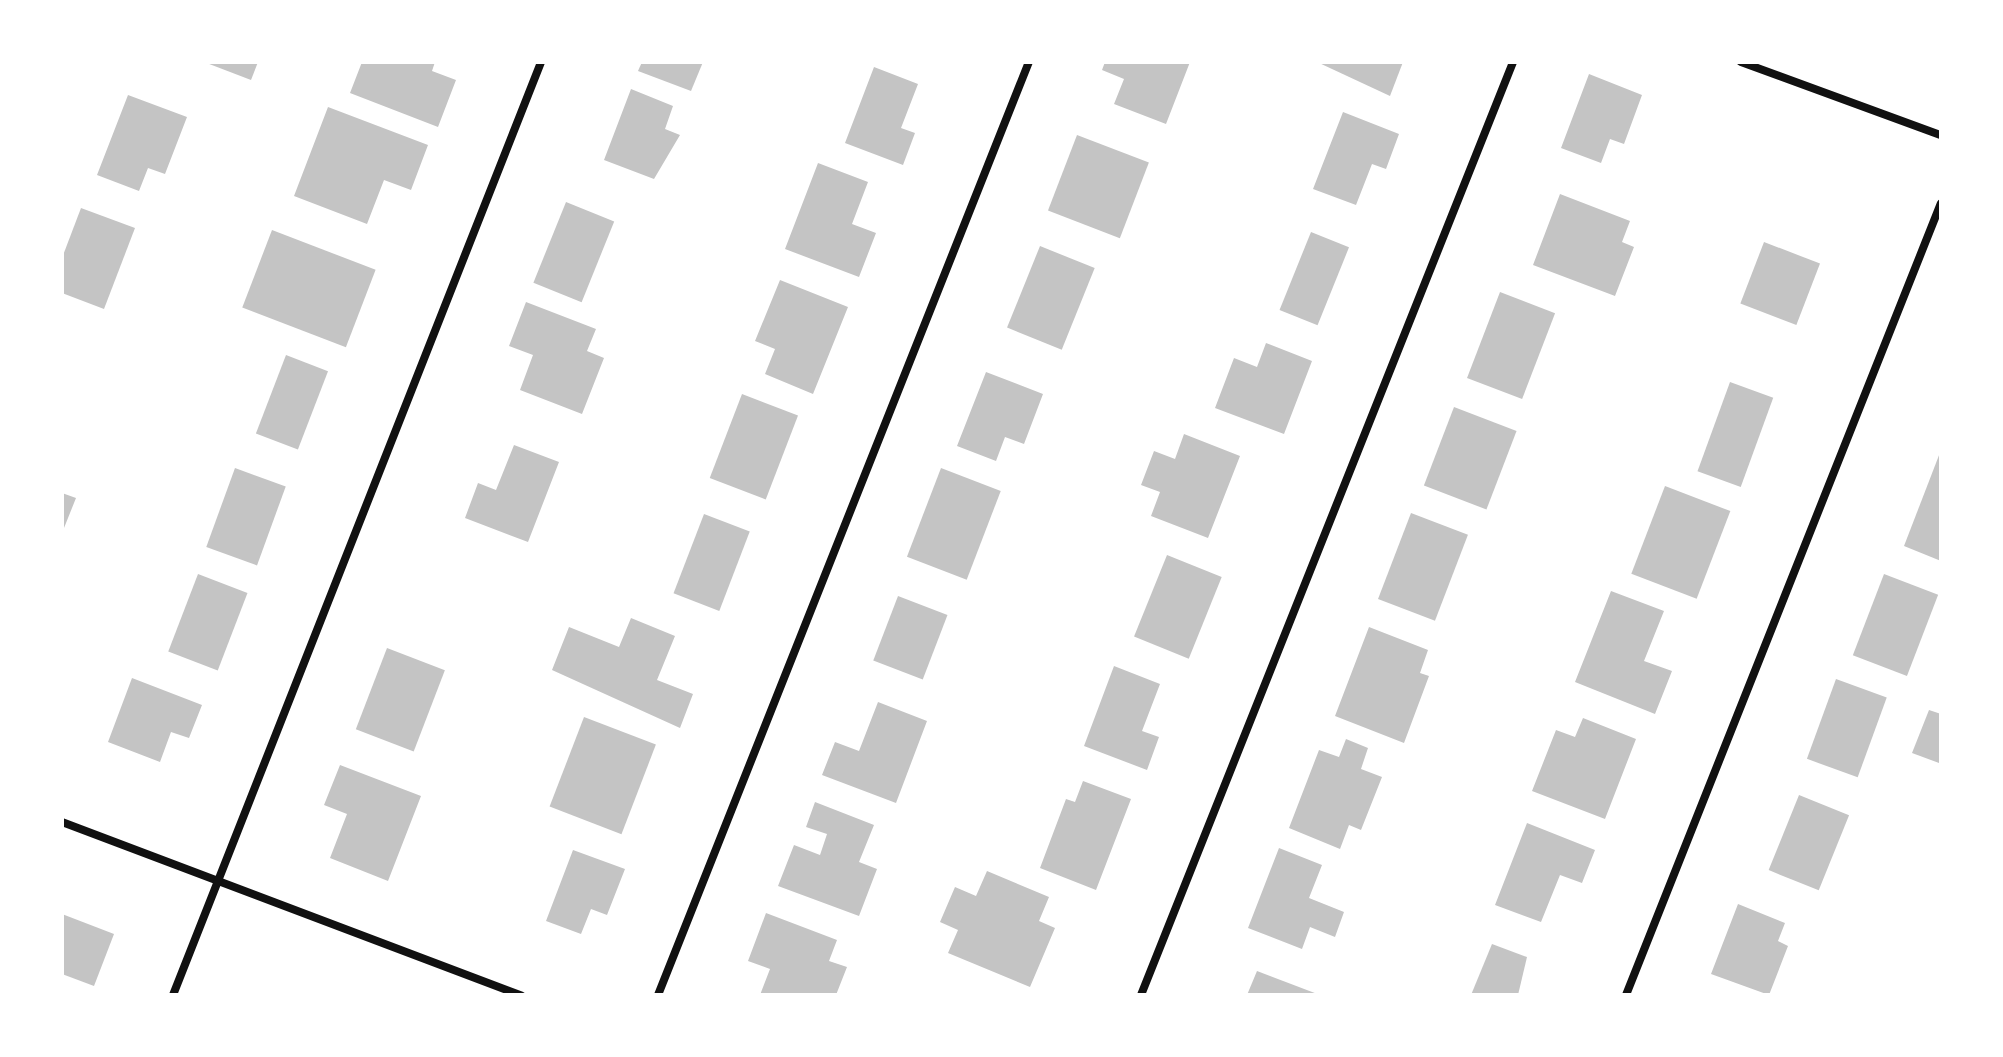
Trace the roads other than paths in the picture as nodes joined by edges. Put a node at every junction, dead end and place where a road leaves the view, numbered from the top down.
1 (541, 62) edge
2 (1029, 62) edge
3 (1513, 62) edge
4 (1741, 62) edge
5 (1941, 135) edge
6 (1941, 203) edge
7 (62, 822) edge
8 (217, 881) junction
9 (173, 995) edge
10 (521, 995) edge
11 (658, 995) edge
12 (1141, 995) edge
13 (1626, 995) edge

1 - 8 street
2 - 11 street
3 - 12 street
4 - 5 street
6 - 13 street
7 - 8 street
8 - 9 street
8 - 10 street

